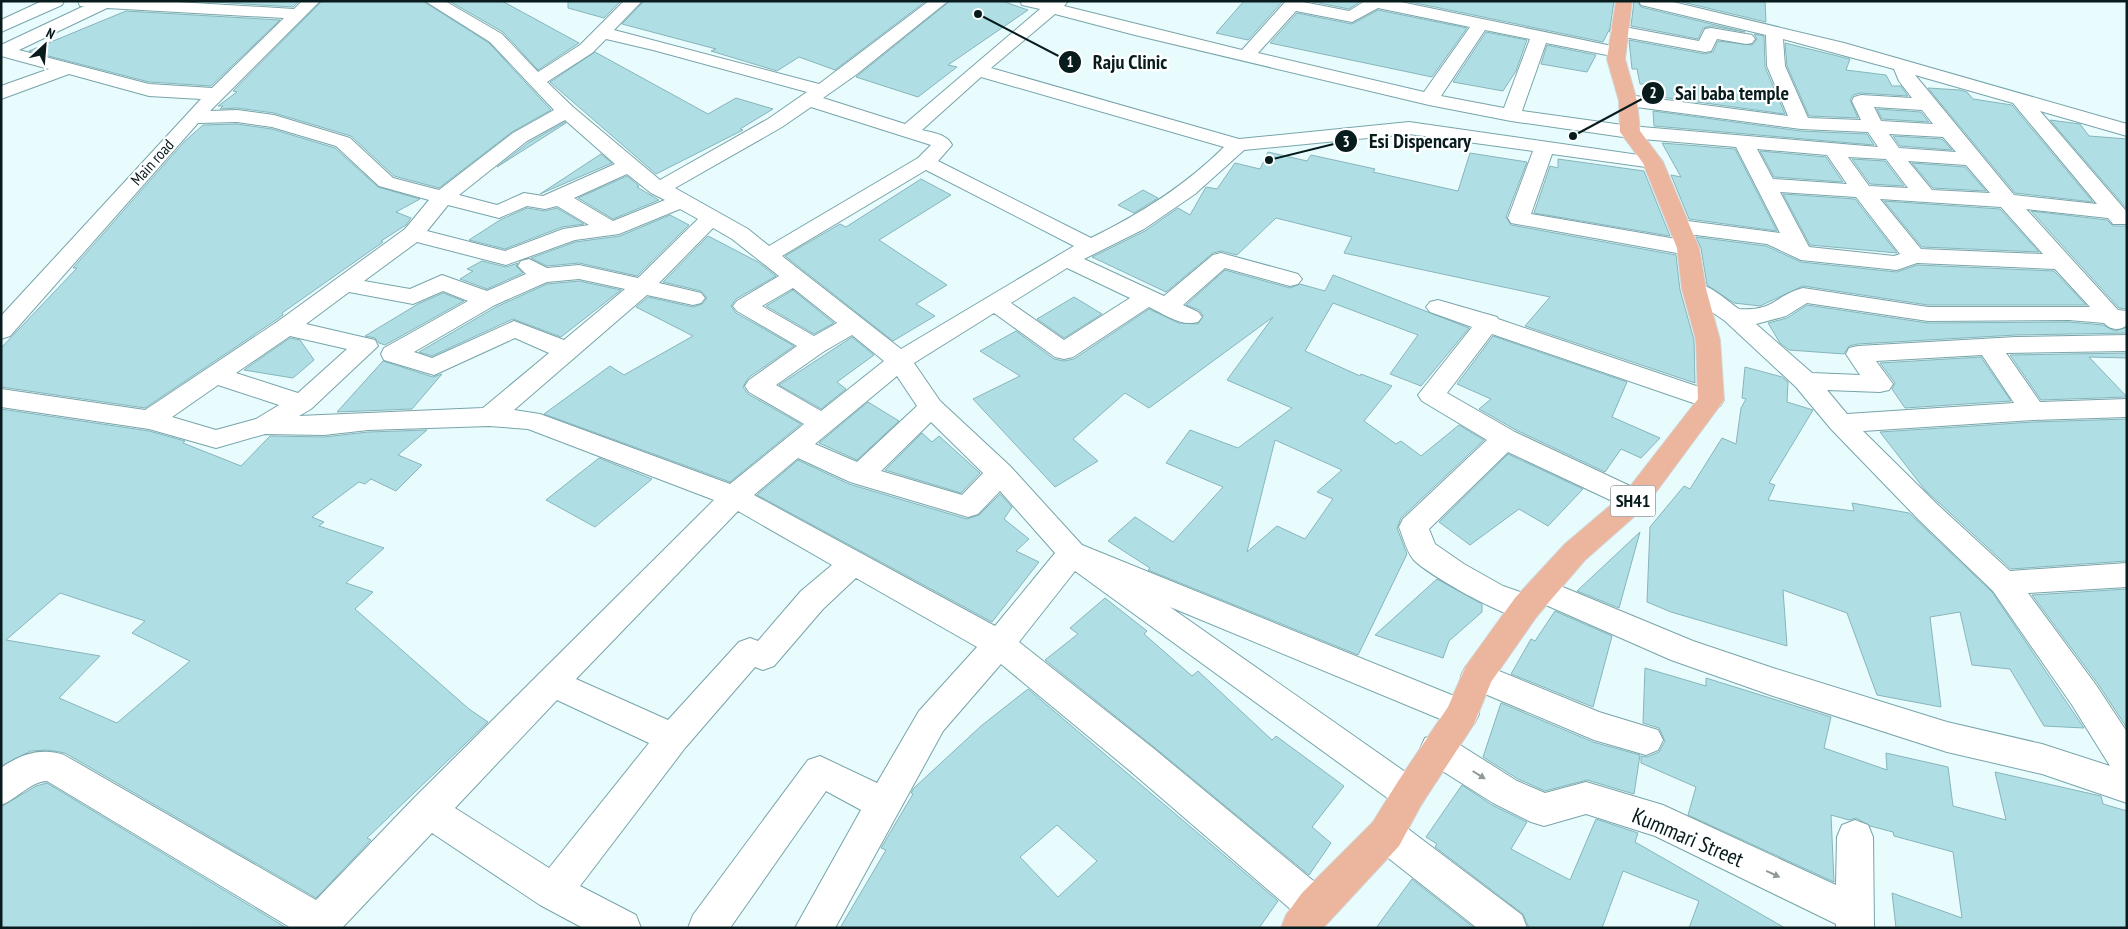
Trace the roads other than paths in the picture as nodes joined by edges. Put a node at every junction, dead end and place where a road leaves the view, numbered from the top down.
1 (56, 1) edge
2 (82, 1) edge
3 (433, 1) edge
4 (634, 1) edge
5 (940, 1) edge
6 (1028, 1) edge
7 (1624, 1) edge
8 (1647, 1) edge
9 (105, 4) junction
10 (1056, 5) edge
11 (304, 7) edge
12 (1436, 8) edge
13 (1712, 9) edge
14 (1481, 24) junction
15 (1, 27) edge
16 (602, 33) junction
17 (1540, 36) junction
18 (1774, 37) junction
19 (1618, 42) junction
20 (1246, 56) junction
21 (1902, 65) junction
22 (66, 69) junction
23 (978, 70) junction
24 (536, 81) junction
25 (1, 93) edge
26 (216, 94) junction
27 (813, 94) junction
28 (1429, 99) junction
29 (2020, 100) junction
30 (1628, 101) junction
31 (1928, 105) junction
32 (566, 111) junction
33 (1511, 114) junction
34 (193, 117) junction
35 (1801, 123) junction
36 (1873, 127) junction
37 (2127, 130) edge
38 (909, 131) junction
39 (1950, 131) junction
40 (1630, 132) junction
41 (1744, 143) junction
42 (1238, 145) junction
43 (1545, 146) junction
44 (1832, 150) junction
45 (1891, 154) junction
46 (1973, 159) junction
47 (926, 162) junction
48 (1653, 162) junction
49 (628, 166) junction
50 (1764, 185) junction
51 (658, 189) junction
52 (1862, 191) junction
53 (1925, 195) junction
54 (444, 197) junction
55 (558, 197) junction
56 (681, 201) junction
57 (2007, 201) junction
58 (712, 218) junction
59 (2121, 219) edge
60 (611, 229) junction
61 (413, 234) junction
62 (1684, 237) junction
63 (1078, 252) junction
64 (1801, 253) junction
65 (513, 255) junction
66 (767, 256) junction
67 (1914, 256) junction
68 (2063, 262) junction
69 (543, 275) junction
70 (794, 277) junction
71 (1290, 279) dead end
72 (343, 284) junction
73 (643, 286) junction
74 (1694, 290) junction
75 (693, 298) dead end
76 (487, 300) junction
77 (994, 302) junction
78 (1157, 302) junction
79 (1438, 307) dead end
80 (1733, 316) junction
81 (1190, 317) dead end
82 (2119, 317) edge
83 (1488, 322) junction
84 (855, 324) junction
85 (286, 327) junction
86 (1, 331) edge
87 (2127, 335) edge
88 (2127, 343) edge
89 (814, 346) junction
90 (1989, 347) junction
91 (567, 351) junction
92 (900, 361) junction
93 (215, 375) junction
94 (1805, 380) junction
95 (1, 398) edge
96 (1711, 400) junction
97 (302, 403) junction
98 (932, 407) junction
99 (2127, 408) edge
100 (2032, 411) junction
101 (489, 416) junction
102 (149, 420) junction
103 (822, 423) junction
104 (1840, 423) junction
105 (265, 425) junction
106 (1506, 439) junction
107 (794, 445) junction
108 (1000, 473) junction
109 (860, 475) junction
110 (737, 498) junction
111 (1635, 500) junction
112 (1072, 553) junction
113 (854, 562) junction
114 (2127, 575) edge
115 (2004, 583) junction
116 (1534, 598) junction
117 (999, 644) junction
118 (1477, 676) junction
119 (553, 683) junction
120 (1462, 714) junction
121 (673, 738) junction
122 (1646, 740) dead end
123 (1438, 749) junction
124 (2127, 762) edge
125 (2127, 787) edge
126 (1, 789) edge
127 (1409, 794) junction
128 (886, 804) junction
129 (427, 810) junction
130 (1386, 834) junction
131 (1855, 836) dead end
132 (553, 892) junction
133 (1307, 917) edge
134 (1856, 921) edge
135 (318, 925) edge
136 (622, 928) edge
137 (707, 928) edge
138 (814, 928) edge
139 (1508, 928) edge

1 - 15 street
2 - 9 street
3 - 24 street
4 - 16 street
5 - 27 street
6 - 10 street
7 - 19 main road
8 - 13 street
9 - 11 street
9 - 22 street
10 - 20 street
10 - 23 street
11 - 26 street, Main road
12 - 14 street
12 - 20 street
13 - 18 street
14 - 17 street
14 - 28 street
16 - 24 street
16 - 27 street
17 - 19 street
17 - 33 street
18 - 19 street
18 - 21 street
18 - 35 street
19 - 30 main road
20 - 28 street
21 - 29 street
21 - 31 street
22 - 25 street
22 - 26 street
23 - 38 street
23 - 42 street
24 - 32 street
26 - 34 street, Main road
27 - 38 street
27 - 51 street
28 - 33 street
29 - 37 street
29 - 59 street
30 - 35 street
30 - 40 main road
31 - 36 street
31 - 39 street
32 - 49 street
32 - 54 street
33 - 40 street
34 - 54 street
34 - 86 street, Main road
35 - 36 street
36 - 39 street
36 - 45 street
38 - 47 street
39 - 46 street
40 - 41 street
40 - 48 main road
41 - 44 street
41 - 50 street
42 - 43 street
42 - 63 street
43 - 48 street
43 - 62 street
44 - 45 street
44 - 52 street
45 - 46 street
45 - 53 street
46 - 57 street
47 - 63 street
47 - 66 street
48 - 62 main road
49 - 51 street
49 - 55 street
50 - 52 street
50 - 64 street
51 - 56 street
52 - 53 street
52 - 67 street
53 - 57 street
54 - 55 street
54 - 61 street
55 - 60 street
56 - 58 street
56 - 60 street
57 - 59 street
57 - 68 street
58 - 66 street
58 - 73 street
60 - 65 street
61 - 65 street
61 - 72 street
62 - 64 street
62 - 74 main road
63 - 77 street
63 - 78 street
64 - 67 street
65 - 69 street
66 - 70 street
67 - 68 street
68 - 82 street
69 - 73 street
69 - 76 street
70 - 84 street
70 - 89 street
71 - 78 street
72 - 76 street
72 - 85 street
73 - 75 street
73 - 91 street
74 - 80 street
74 - 96 main road
76 - 91 street
77 - 78 street
77 - 92 street
78 - 81 street
79 - 83 street
80 - 82 street
80 - 94 street
82 - 87 street
83 - 96 street
83 - 106 street
84 - 89 street
84 - 92 street
85 - 93 street
85 - 97 street
88 - 90 street
89 - 103 street
90 - 94 street
90 - 100 street
91 - 101 street
92 - 98 street
92 - 103 street
93 - 97 street
93 - 102 street
94 - 104 street
95 - 102 street
96 - 111 main road, SH41
97 - 105 street
98 - 108 street
98 - 109 street
99 - 100 street
100 - 104 street
101 - 105 street
101 - 110 street
102 - 105 street
103 - 107 street
104 - 115 street
106 - 111 street
106 - 116 street
107 - 109 street
107 - 110 street
108 - 109 street
108 - 112 street
110 - 113 street
110 - 119 street
111 - 116 main road, SH41
112 - 117 street
112 - 120 street
112 - 127 street
113 - 117 street
113 - 121 street
114 - 115 street
115 - 124 street
116 - 118 main road, SH41
116 - 125 street
117 - 128 street
117 - 133 street
118 - 120 main road, SH41
118 - 122 street
119 - 121 street
119 - 129 street
120 - 123 main road, SH41
121 - 132 street
123 - 127 main road, SH41
123 -> 134 street, Kummari Street
126 - 135 street
127 - 130 main road, SH41
128 - 137 street
128 - 138 street
129 - 132 street
129 - 135 street
130 - 133 main road, SH41
130 - 139 street
131 - 134 street
132 - 136 street

